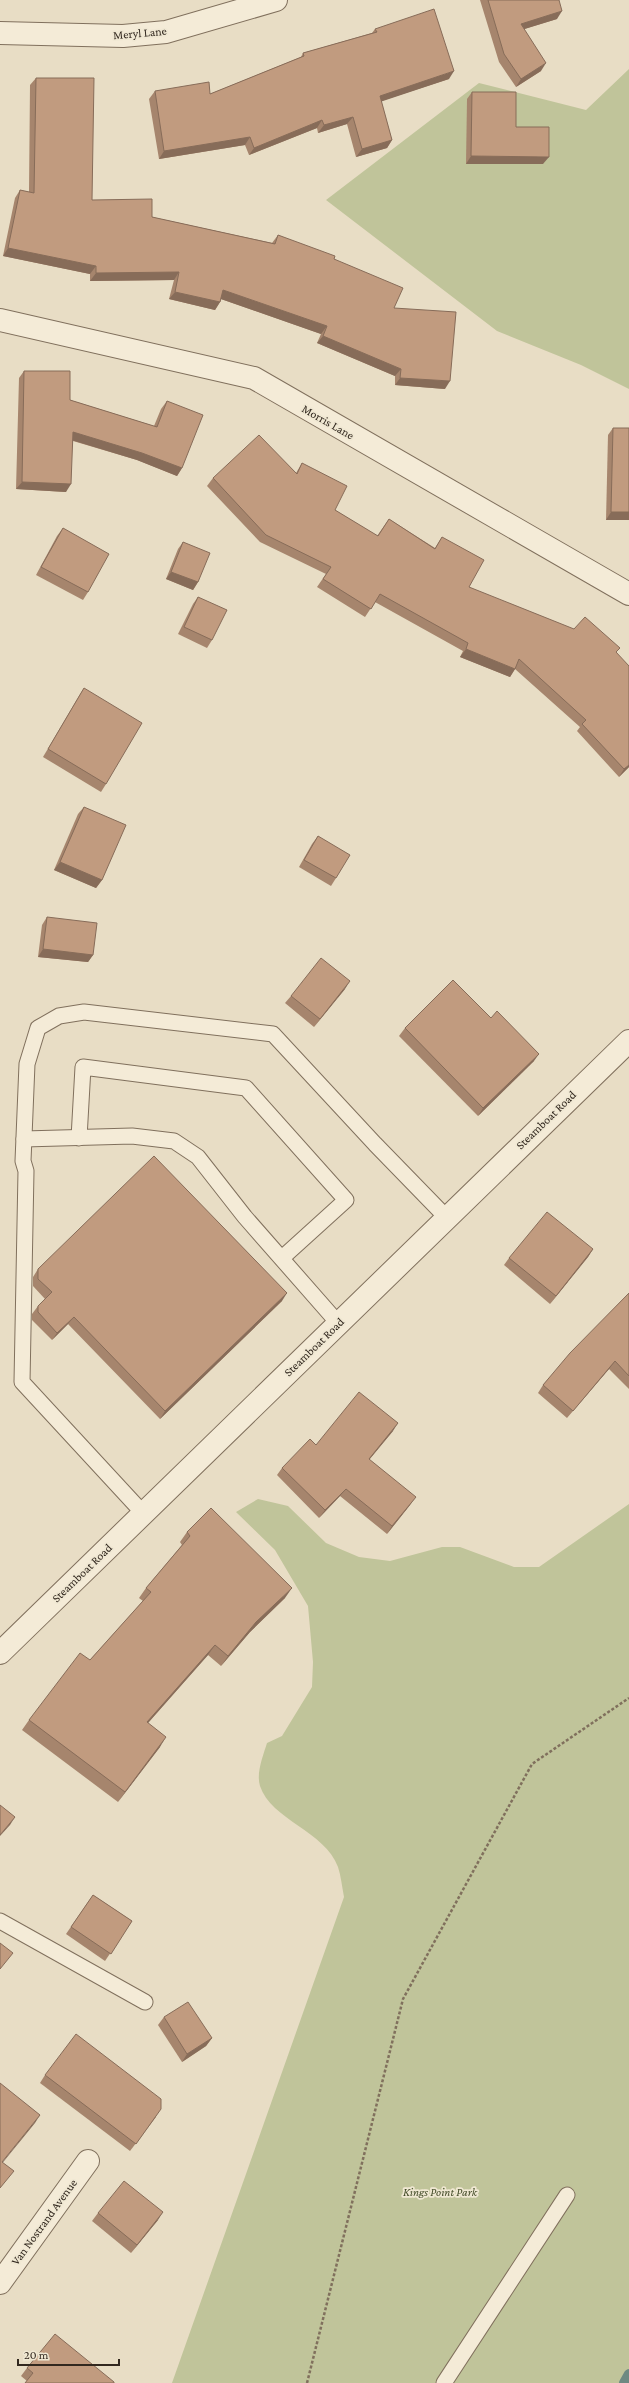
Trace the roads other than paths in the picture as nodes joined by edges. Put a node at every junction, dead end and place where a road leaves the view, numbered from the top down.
1 (276, 0) edge
2 (0, 33) edge
3 (0, 320) edge
4 (629, 594) edge
5 (629, 1041) edge
6 (24, 1138) junction
7 (79, 1138) junction
8 (446, 1217) junction
9 (282, 1258) junction
10 (338, 1323) junction
11 (143, 1513) junction
12 (0, 1653) edge
13 (0, 1921) edge
14 (145, 2002) dead end
15 (88, 2160) dead end
16 (567, 2195) dead end
17 (0, 2283) edge
18 (444, 2383) edge

1 - 2 street, Meryl Lane
3 - 4 street, Morris Lane
5 - 8 street, Steamboat Road
6 - 7 lane
6 - 8 lane
6 - 11 lane
7 - 9 lane
7 - 9 lane
8 - 10 street, Steamboat Road
9 - 10 lane
10 - 11 street, Steamboat Road
11 - 12 street, Steamboat Road
13 - 14 lane
15 - 17 street, Van Nostrand Avenue
16 - 18 lane

